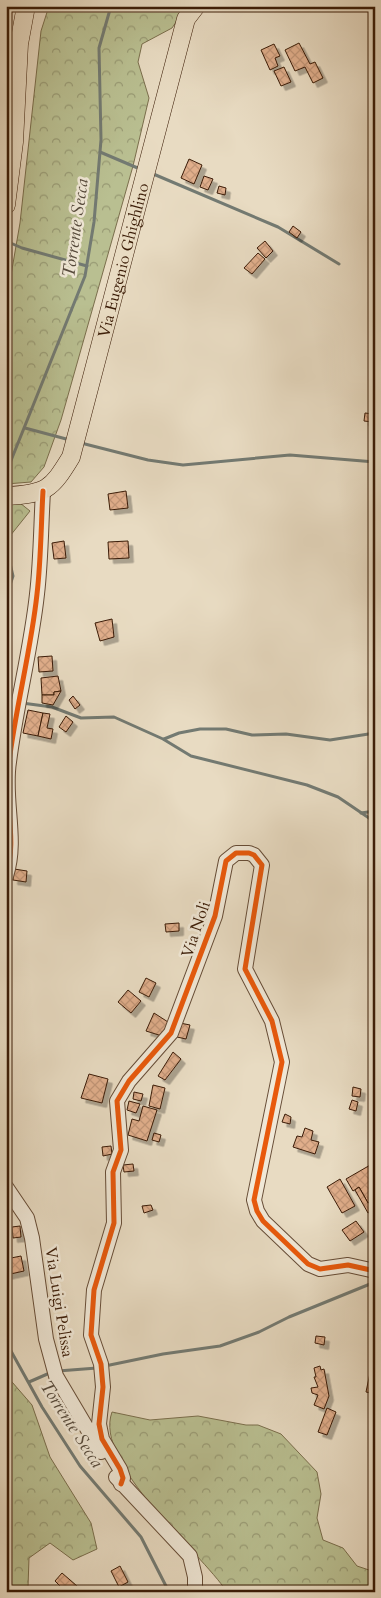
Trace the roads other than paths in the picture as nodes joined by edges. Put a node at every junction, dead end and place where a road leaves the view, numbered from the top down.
1 (26, 6) edge
2 (196, 6) edge
3 (6, 205) edge
4 (35, 493) junction
5 (6, 496) edge
6 (6, 876) edge
7 (6, 1187) edge
8 (375, 1270) edge
9 (121, 1484) junction
10 (195, 1592) edge

1 - 3 main road
2 - 4 main road, Via Eugenio Ghighlino
4 - 5 main road
4 - 6 street
7 - 9 street, Via Luigi Pelissa
8 - 9 street, Via Noli
9 - 10 street, Via Luigi Pelissa

